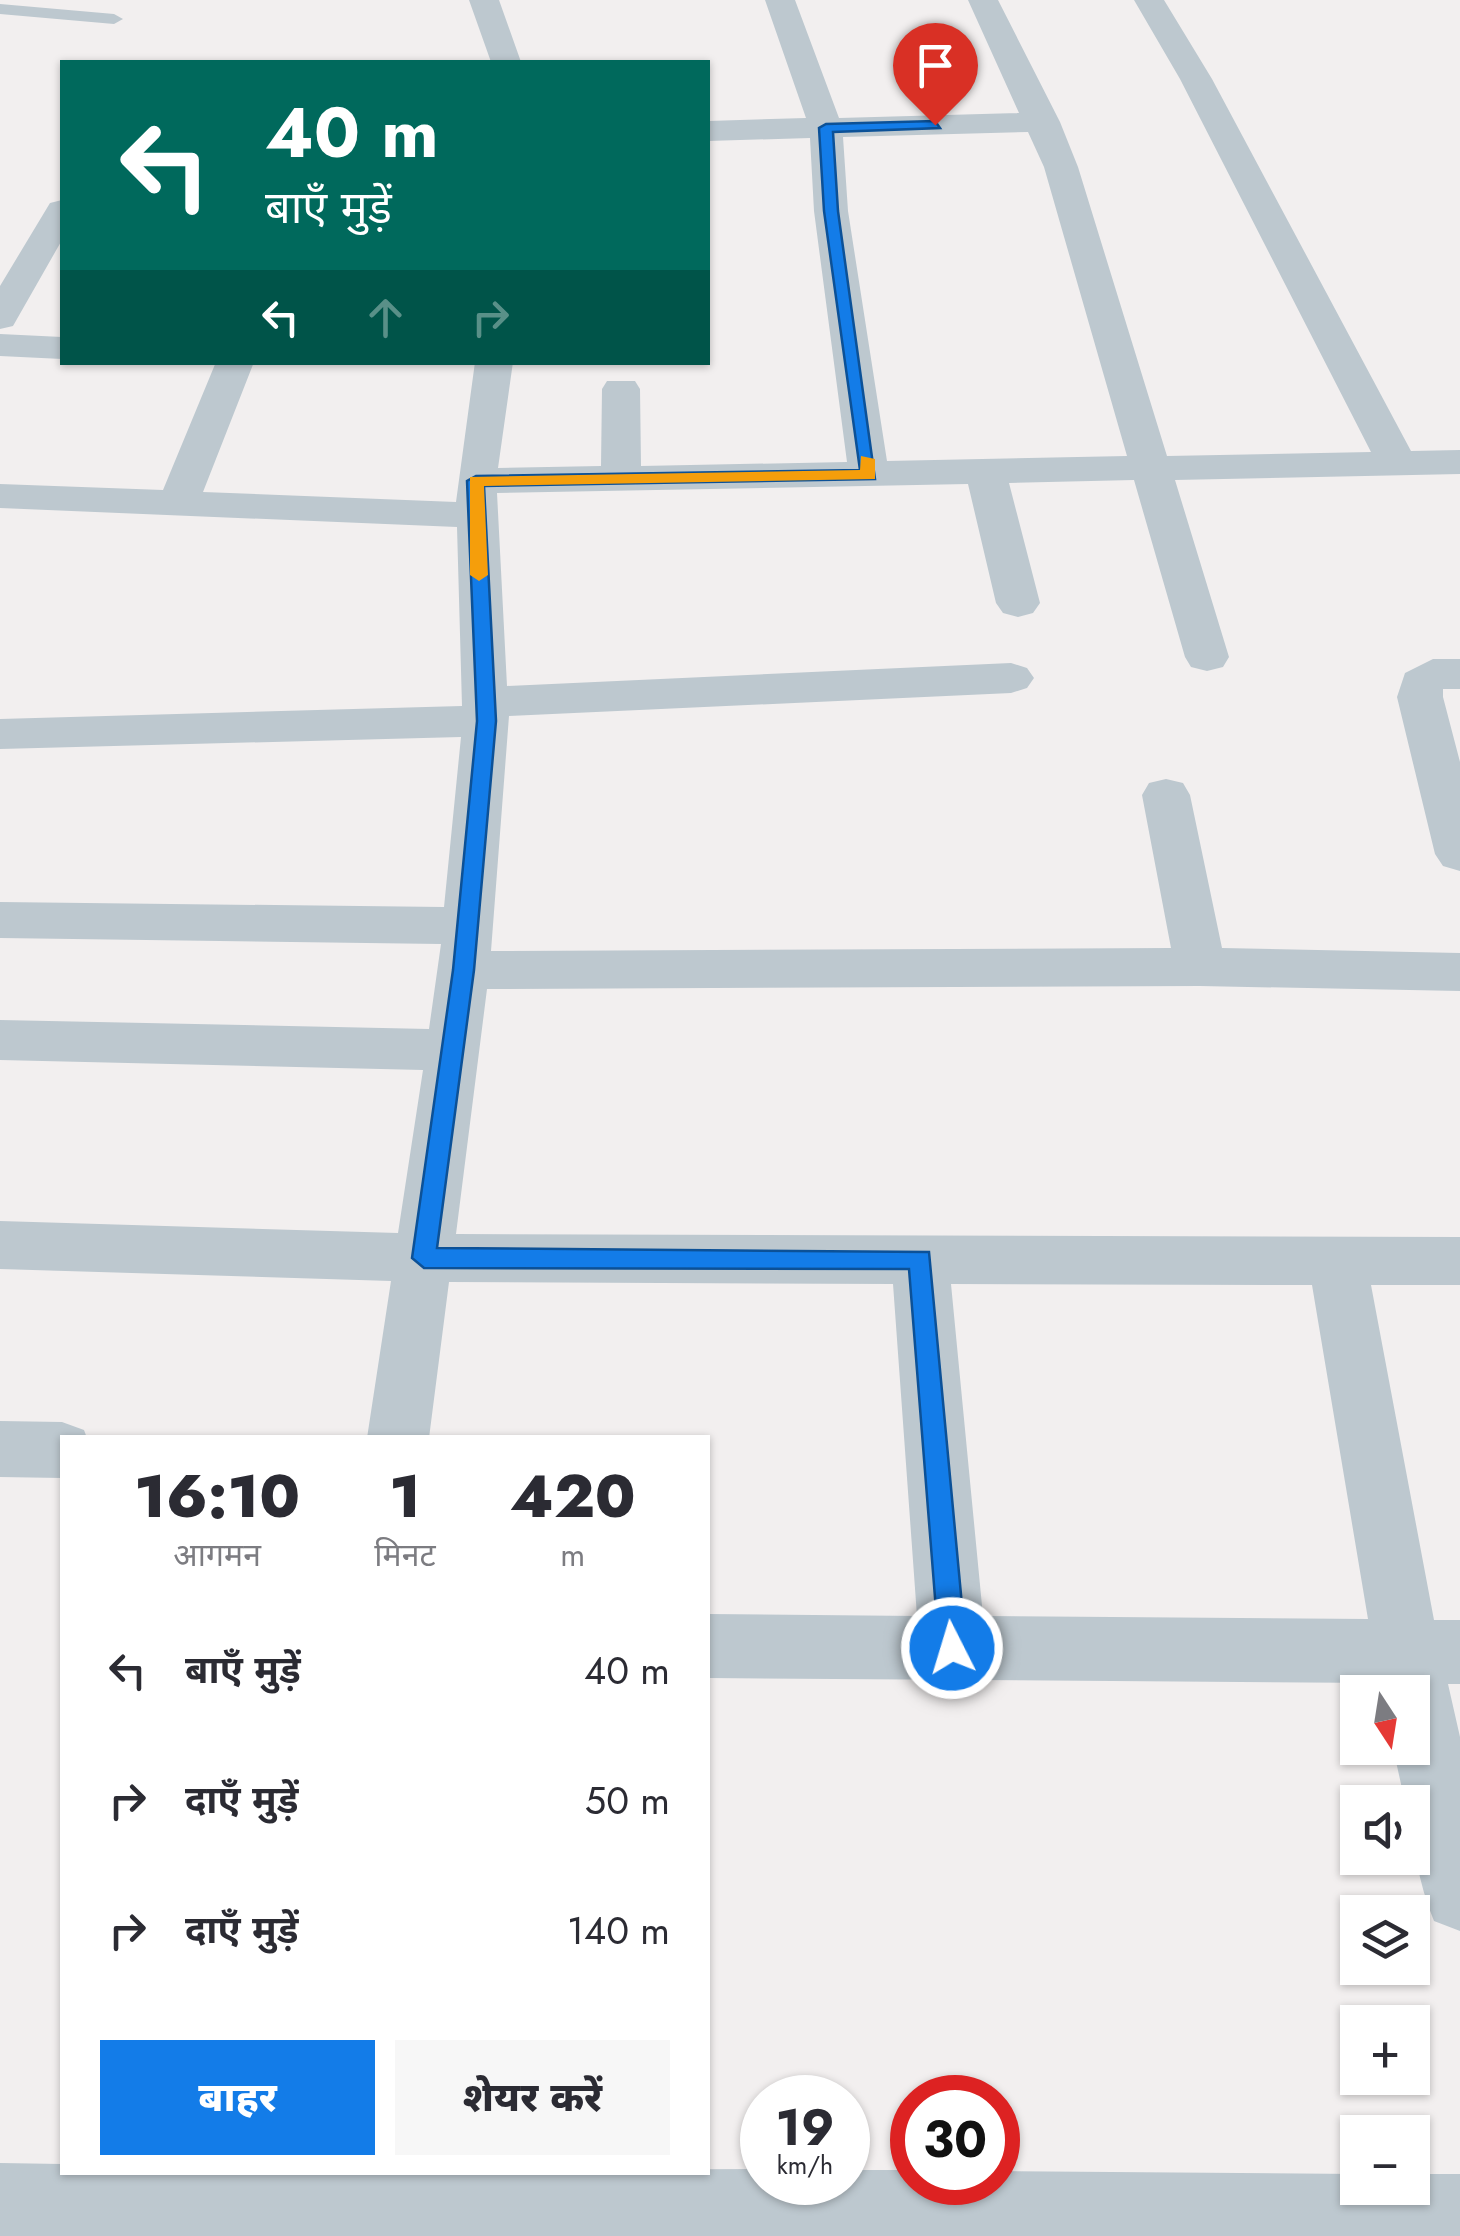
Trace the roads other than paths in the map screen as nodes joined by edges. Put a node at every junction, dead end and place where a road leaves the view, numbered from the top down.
1 (484, 0) edge
2 (780, 0) edge
3 (983, 0) edge
4 (1149, 0) edge
5 (0, 8) edge
6 (114, 19) dead end
7 (505, 60) edge
8 (1044, 122) junction
9 (826, 128) junction
10 (710, 131) edge
11 (60, 214) edge
12 (0, 249) edge
13 (38, 252) junction
14 (0, 318) edge
15 (0, 346) edge
16 (60, 348) edge
17 (234, 365) edge
18 (494, 365) edge
19 (621, 389) dead end
20 (1397, 462) junction
21 (1460, 462) edge
22 (1149, 470) junction
23 (986, 472) junction
24 (869, 475) junction
25 (621, 478) junction
26 (0, 496) edge
27 (476, 498) junction
28 (178, 504) junction
29 (1018, 603) dead end
30 (1207, 657) dead end
31 (1460, 674) edge
32 (1011, 678) dead end
33 (486, 711) junction
34 (0, 734) edge
35 (1166, 795) dead end
36 (1460, 854) edge
37 (0, 920) edge
38 (465, 948) junction
39 (1200, 967) junction
40 (1460, 972) edge
41 (0, 1040) edge
42 (450, 1050) junction
43 (0, 1245) edge
44 (424, 1258) junction
45 (920, 1260) junction
46 (1337, 1260) junction
47 (1460, 1261) edge
48 (398, 1435) edge
49 (0, 1450) edge
50 (60, 1450) edge
51 (710, 1646) edge
52 (952, 1648) junction
53 (1434, 1652) edge
54 (1460, 1894) edge
55 (0, 2203) edge
56 (320, 2205) edge
57 (1460, 2214) edge

1 - 7 street
2 - 9 street
3 - 8 street
4 - 20 street
5 - 6 lane
8 - 9 street
8 - 22 street
9 - 10 street
9 - 24 street
11 - 13 street
12 - 13 street
13 - 14 street
15 - 16 street
17 - 28 street
18 - 27 street
19 - 25 street
20 - 21 street
20 - 22 street
22 - 23 street
22 - 30 street
23 - 24 street
23 - 29 street
24 - 25 street
25 - 27 street
26 - 28 street
27 - 28 street
27 - 33 street
31 - 36 street
32 - 33 street
33 - 34 street
33 - 38 street
35 - 39 street
37 - 38 street
38 - 39 street
38 - 42 street
39 - 40 street
41 - 42 street
42 - 44 street
43 - 44 street
44 - 45 street
44 - 48 street
45 - 46 street
45 - 52 street
46 - 47 street
46 - 53 street
49 - 50 street
51 - 52 street
52 - 53 street
53 - 54 street
55 - 56 street
56 - 57 street

